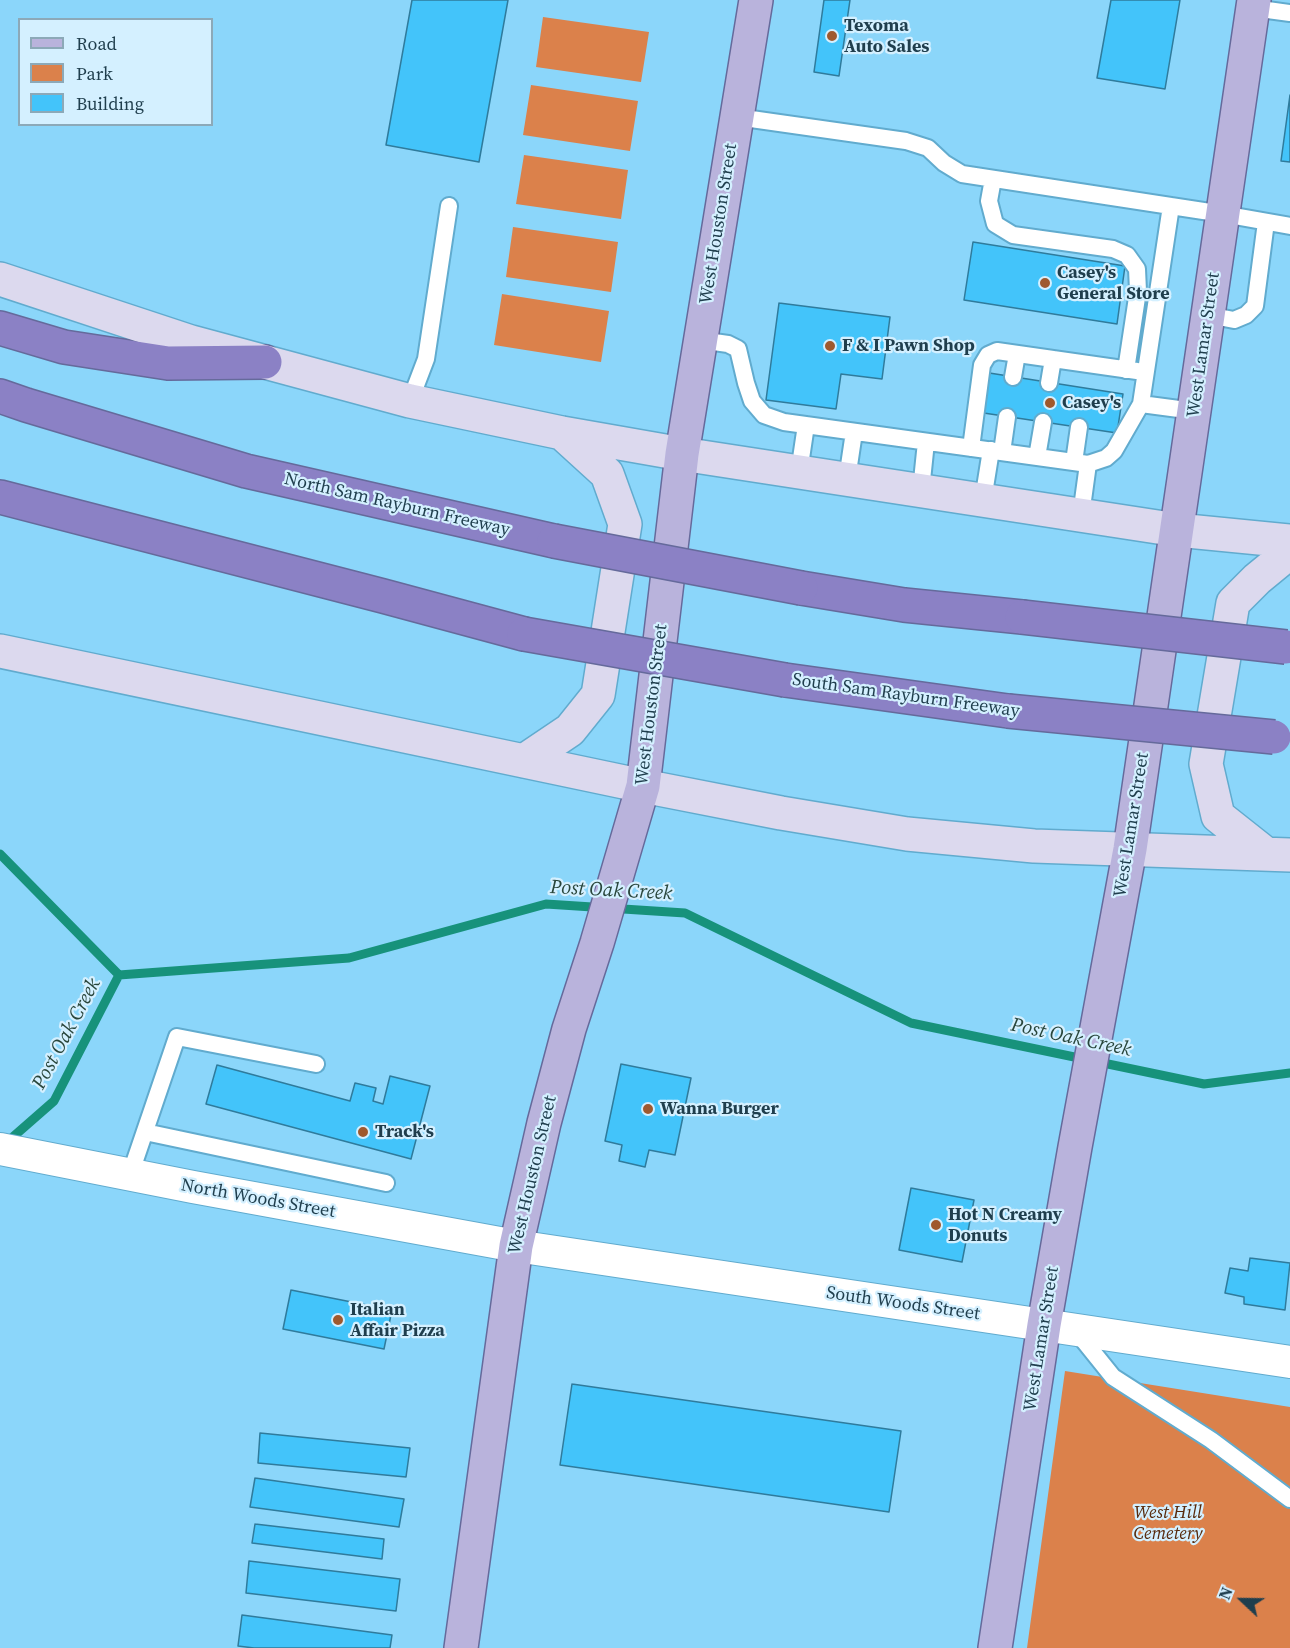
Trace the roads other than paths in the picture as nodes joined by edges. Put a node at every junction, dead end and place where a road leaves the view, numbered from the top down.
1 (756, 0) edge
2 (1253, 4) edge
3 (1290, 13) edge
4 (737, 117) junction
5 (993, 179) junction
6 (449, 206) dead end
7 (1171, 206) junction
8 (1223, 214) junction
9 (1266, 222) junction
10 (1290, 226) edge
11 (0, 279) edge
12 (1208, 315) junction
13 (0, 328) edge
14 (700, 340) junction
15 (1017, 354) junction
16 (1053, 359) junction
17 (265, 362) junction
18 (1126, 370) junction
19 (1146, 372) junction
20 (1013, 377) dead end
21 (1049, 382) dead end
22 (0, 396) edge
23 (410, 401) junction
24 (1141, 404) junction
25 (1194, 411) junction
26 (1007, 417) dead end
27 (1043, 422) dead end
28 (806, 425) junction
29 (1079, 427) dead end
30 (854, 432) junction
31 (562, 433) junction
32 (926, 442) junction
33 (971, 448) junction
34 (997, 451) junction
35 (682, 454) junction
36 (1037, 457) junction
37 (1081, 463) junction
38 (799, 472) junction
39 (847, 479) junction
40 (921, 490) junction
41 (0, 497) edge
42 (983, 500) junction
43 (1081, 515) junction
44 (1177, 530) junction
45 (1290, 541) edge
46 (1290, 552) edge
47 (1288, 647) edge
48 (0, 651) edge
49 (1282, 737) edge
50 (524, 761) junction
51 (643, 786) junction
52 (1130, 849) junction
53 (1278, 855) edge
54 (316, 1064) dead end
55 (145, 1132) junction
56 (0, 1149) edge
57 (130, 1175) junction
58 (386, 1183) dead end
59 (516, 1246) junction
60 (1060, 1328) junction
61 (1290, 1362) edge
62 (1290, 1499) edge
63 (461, 1648) edge
64 (995, 1648) edge

1 - 4 main road, West Houston Street
2 - 3 lane
2 - 8 main road, West Lamar Street
4 - 5 lane
4 - 14 main road, West Houston Street
5 - 7 lane
5 - 18 lane
6 - 23 lane
7 - 8 lane
7 - 19 lane
8 - 9 lane
8 - 12 main road, West Lamar Street
9 - 10 lane
9 - 12 lane
11 - 17 main road
12 - 25 main road, West Lamar Street
13 - 17 highway
14 - 28 lane
14 - 35 main road, West Houston Street
15 - 16 lane
15 - 20 lane
15 - 33 lane
16 - 18 lane
16 - 21 lane
17 - 23 main road
18 - 19 lane
19 - 24 lane
22 - 47 highway, North Sam Rayburn Freeway, bridge
23 - 31 main road
24 - 25 lane
24 - 37 lane
25 - 44 main road, West Lamar Street
26 - 34 lane
27 - 36 lane
28 - 30 lane
28 - 38 lane
29 - 37 lane
30 - 32 lane
30 - 39 lane
31 - 35 main road
31 - 50 main road
32 - 33 lane
32 - 40 lane
33 - 34 lane
34 - 36 lane
34 - 42 lane
35 - 38 main road
35 - 51 main road, West Houston Street
36 - 37 lane
37 - 43 lane
38 - 39 main road
39 - 40 main road
40 - 42 main road
41 - 49 highway, South Sam Rayburn Freeway, bridge
42 - 43 main road
43 - 44 main road
44 - 45 main road
44 - 52 main road, West Lamar Street
46 - 53 main road
48 - 50 main road
50 - 51 main road
51 - 52 main road
51 - 59 main road, West Houston Street
52 - 53 main road
52 - 60 main road, West Lamar Street
54 - 55 lane
55 - 57 lane
55 - 58 lane
56 - 57 street, North Woods Street
57 - 59 street, North Woods Street
59 - 60 street, South Woods Street
59 - 63 main road, West Houston Street
60 - 61 street, South Woods Street
60 - 62 lane
60 - 64 main road, West Lamar Street

